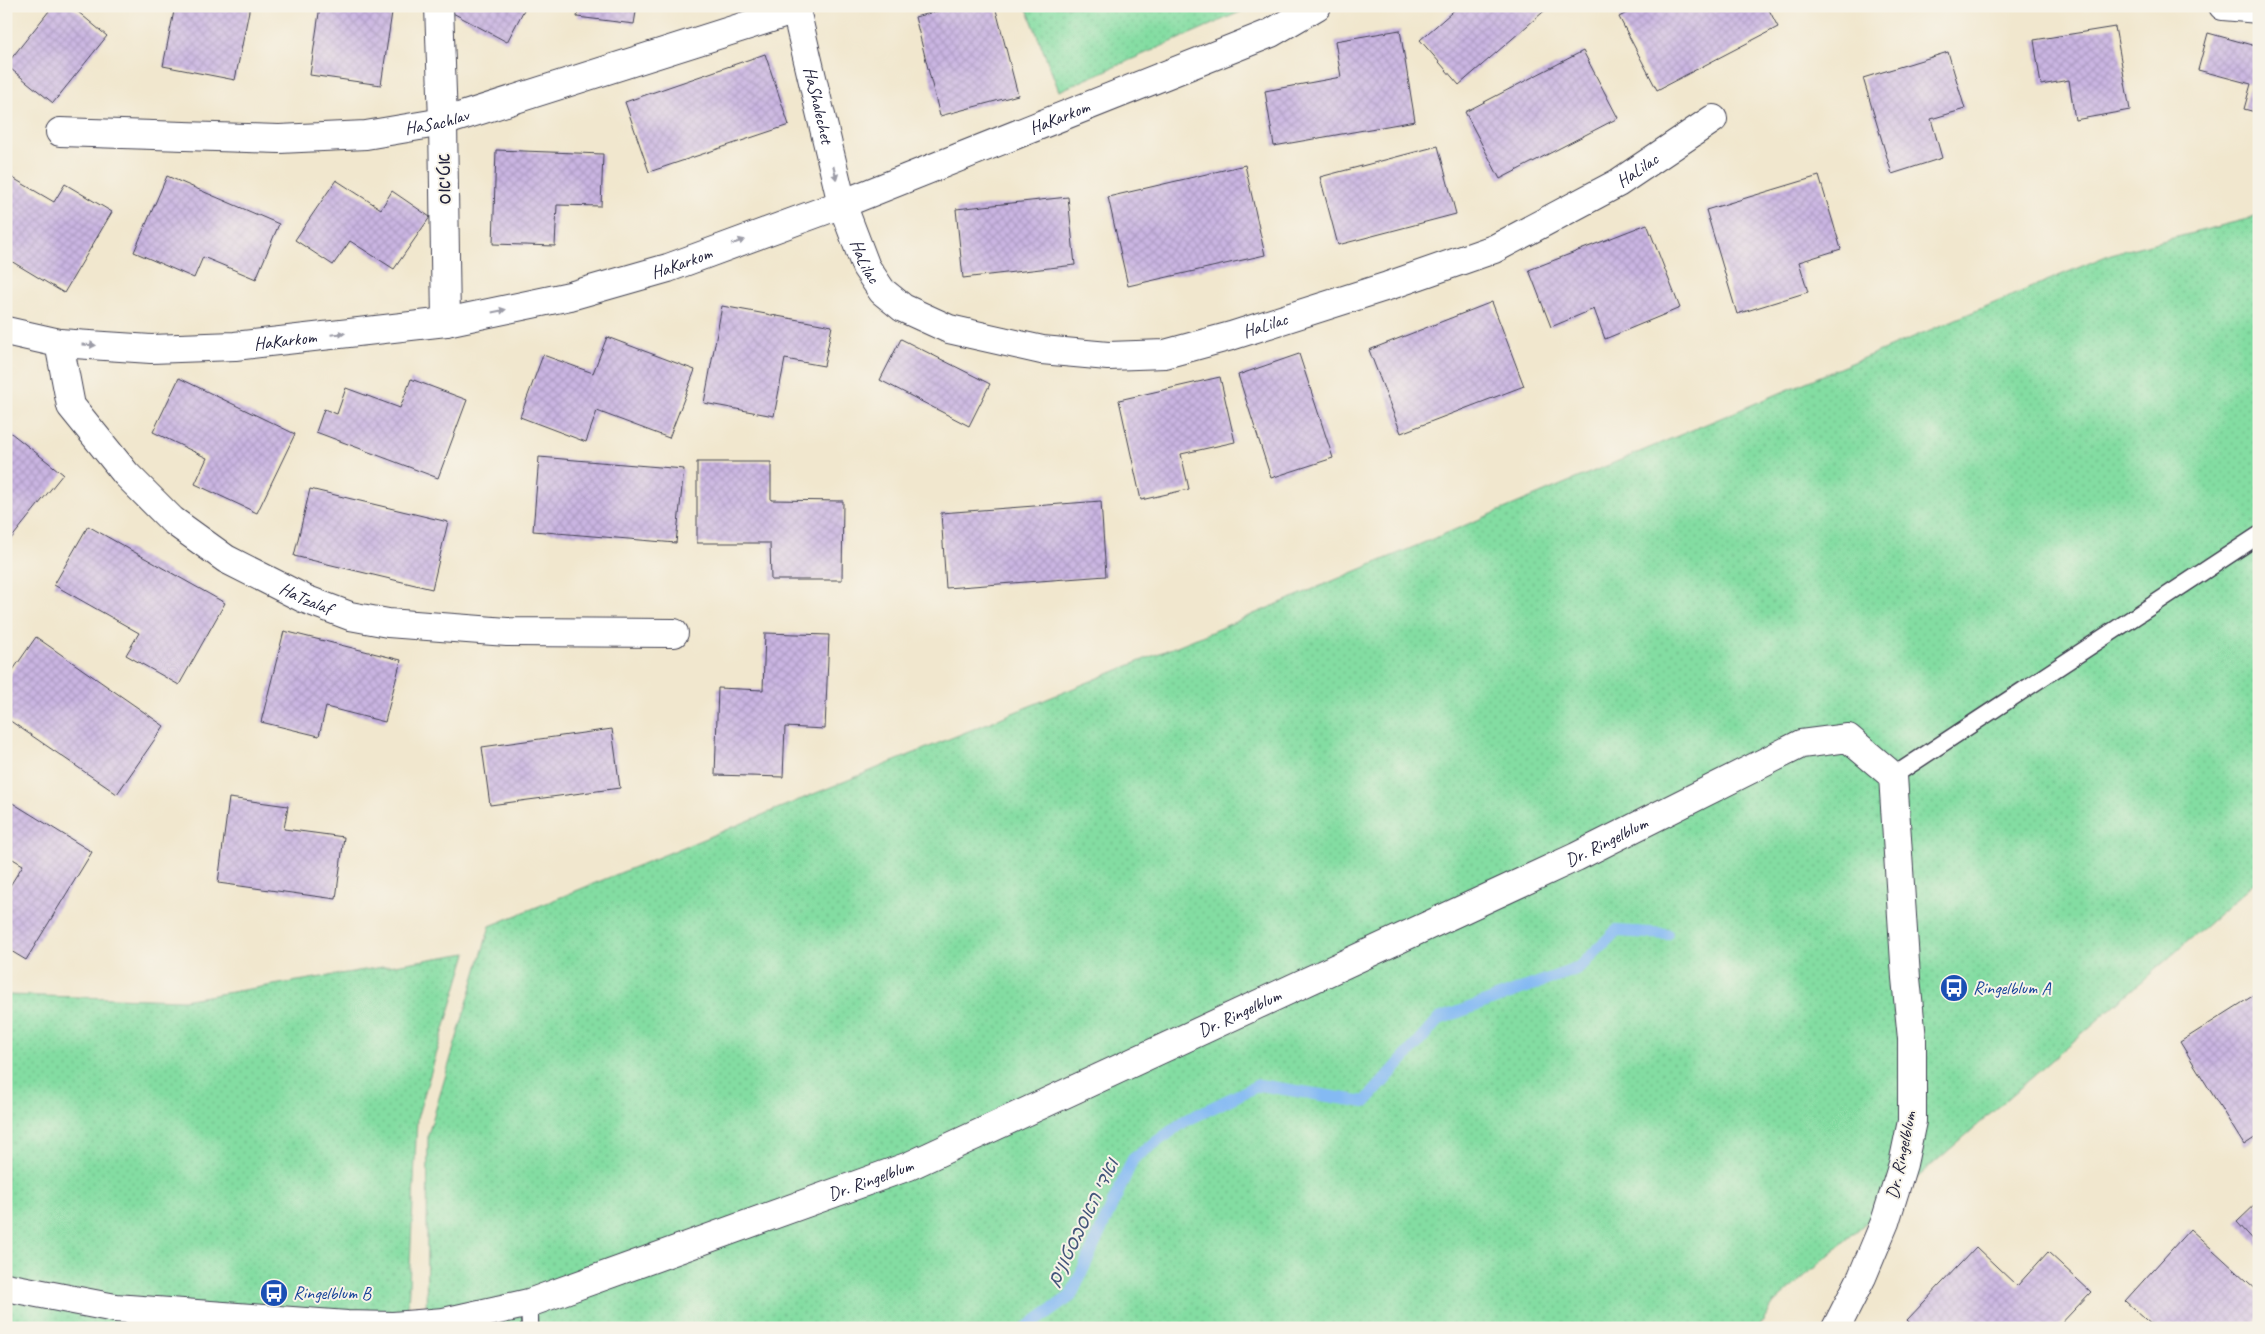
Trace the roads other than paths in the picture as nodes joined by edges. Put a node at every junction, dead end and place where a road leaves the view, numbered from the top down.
1 (439, 6) edge
2 (1317, 6) edge
3 (2224, 6) edge
4 (796, 8) edge
5 (2259, 9) edge
6 (1713, 119) dead end
7 (443, 122) junction
8 (60, 132) dead end
9 (842, 204) junction
10 (446, 322) junction
11 (6, 331) edge
12 (59, 343) junction
13 (2259, 535) edge
14 (674, 633) dead end
15 (1893, 776) junction
16 (6, 1287) edge
17 (530, 1316) edge
18 (1836, 1328) edge

1 - 7 street, אטיאס
2 - 9 street, HaKarkom
3 - 5 street
4 - 7 street, HaSachlav
4 -> 9 street, HaShalechet
6 - 9 street, HaLilac
7 - 8 street, HaSachlav
7 - 10 street, אטיאס
10 -> 9 street, HaKarkom
12 -> 10 street, HaKarkom
11 - 12 street, HaKarkom
12 - 14 street, HaTzalaf
13 - 15 lane
15 - 17 street, Dr. Ringelblum
15 - 18 street, Dr. Ringelblum
16 - 17 street, Dr. Ringelblum

